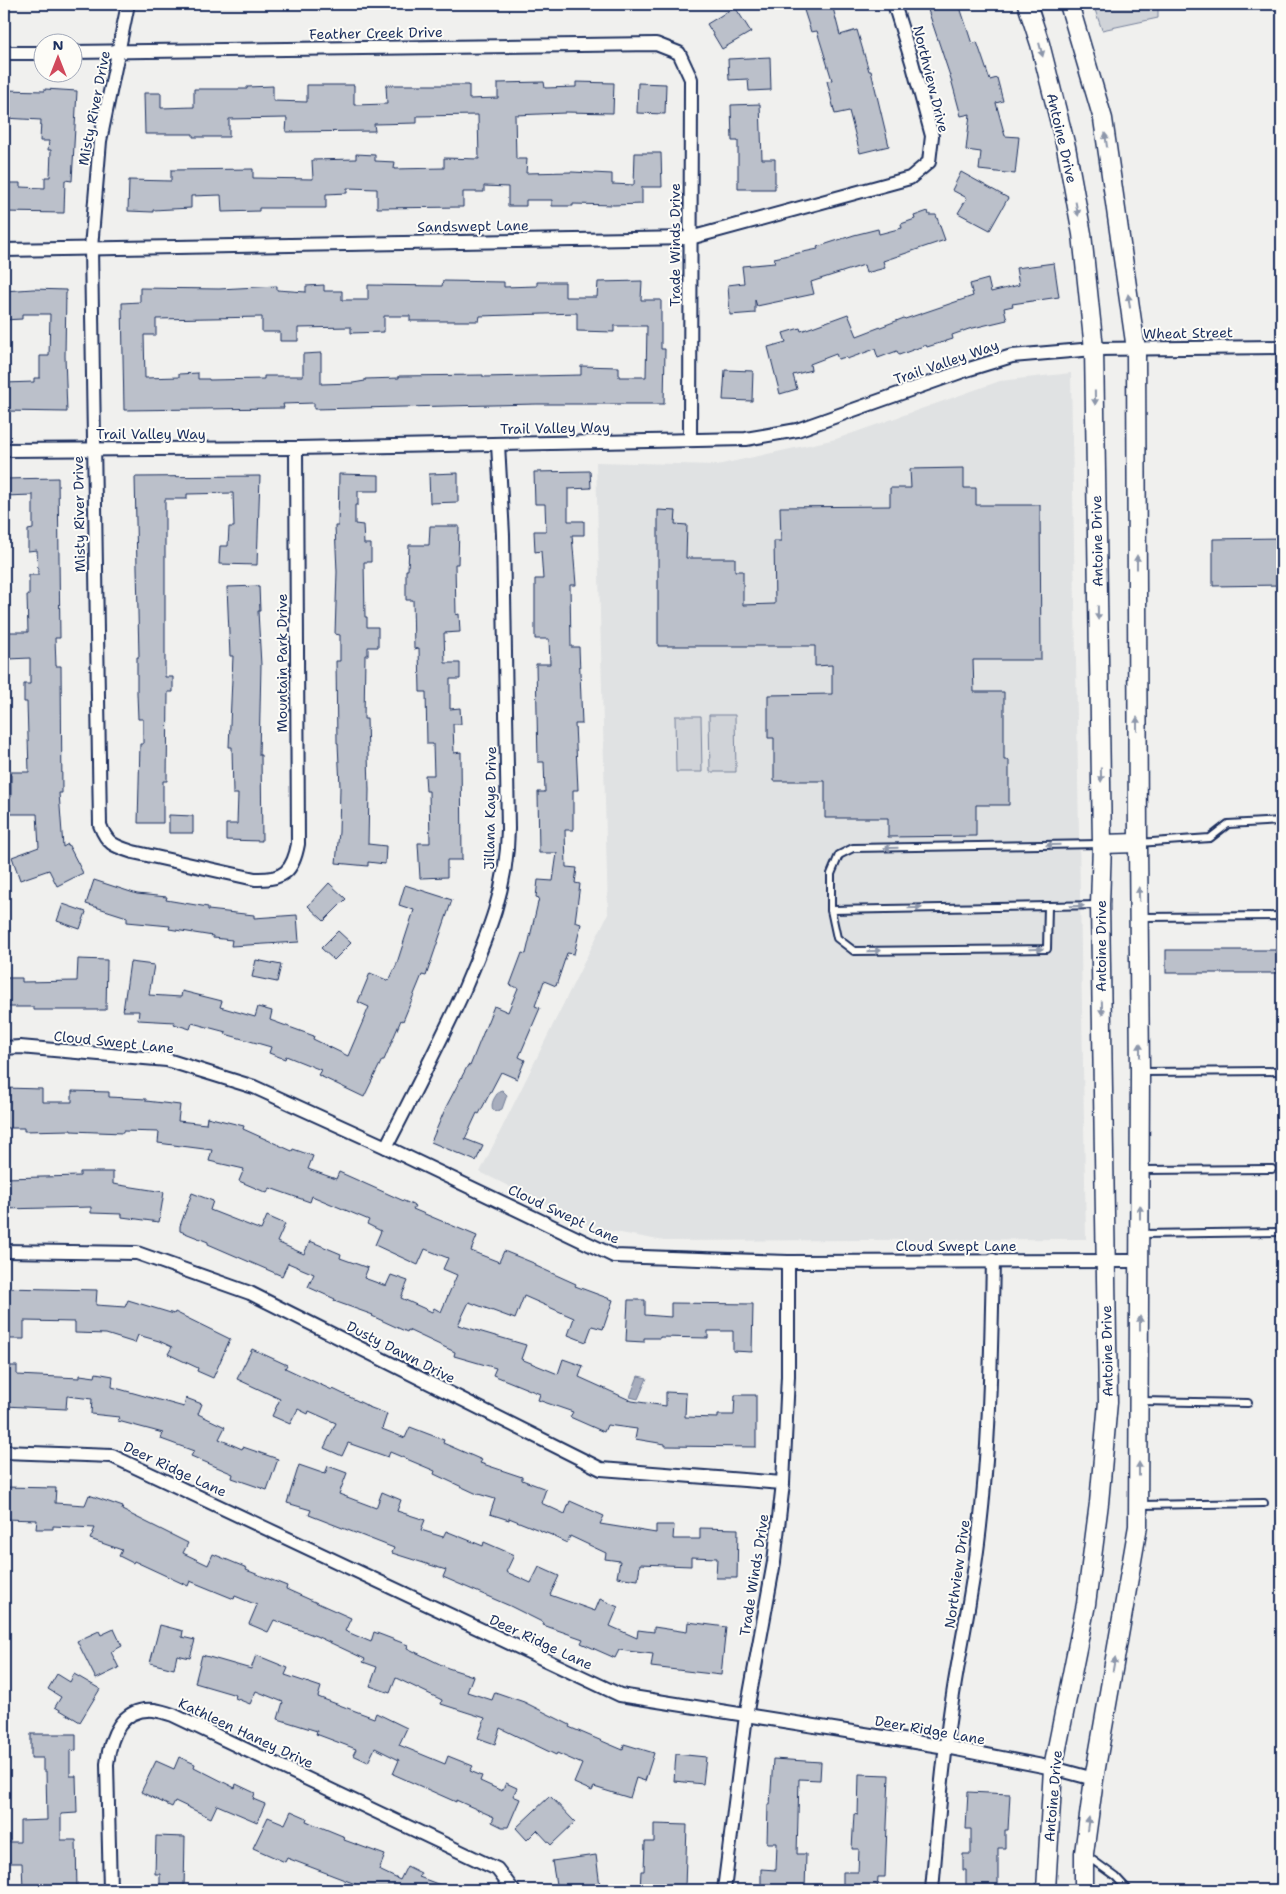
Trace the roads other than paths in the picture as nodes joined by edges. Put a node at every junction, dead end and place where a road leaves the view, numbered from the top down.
1 (128, 4) edge
2 (894, 4) edge
3 (1027, 4) edge
4 (1068, 4) edge
5 (82, 52) edge
6 (119, 52) junction
7 (4, 53) edge
8 (32, 53) edge
9 (679, 53) joint
10 (929, 162) joint
11 (690, 238) junction
12 (90, 248) junction
13 (4, 250) edge
14 (1282, 347) edge
15 (1094, 349) junction
16 (1136, 349) junction
17 (690, 440) junction
18 (498, 444) junction
19 (296, 448) junction
20 (93, 449) junction
21 (4, 450) edge
22 (1282, 821) edge
23 (1138, 843) junction
24 (1102, 844) junction
25 (286, 873) joint
26 (1100, 905) junction
27 (1048, 906) junction
28 (831, 910) junction
29 (1282, 916) edge
30 (1140, 917) junction
31 (4, 1048) edge
32 (1282, 1071) edge
33 (1140, 1072) junction
34 (386, 1147) junction
35 (1272, 1169) dead end
36 (1140, 1170) junction
37 (1282, 1232) edge
38 (1140, 1234) junction
39 (4, 1251) edge
40 (994, 1260) junction
41 (1140, 1261) junction
42 (788, 1262) junction
43 (1105, 1262) junction
44 (1139, 1401) junction
45 (1248, 1404) dead end
46 (4, 1452) edge
47 (784, 1483) junction
48 (1264, 1503) dead end
49 (1139, 1505) junction
50 (746, 1716) junction
51 (946, 1747) junction
52 (1053, 1768) junction
53 (1094, 1779) junction
54 (1084, 1853) junction
55 (510, 1886) edge
56 (110, 1890) edge
57 (724, 1890) edge
58 (932, 1890) edge
59 (1046, 1890) edge
60 (1084, 1890) edge
61 (1128, 1890) edge

1 - 6 street, Misty River Drive
2 - 10 street, Northview Drive
3 -> 15 main road, Antoine Drive
16 -> 4 main road
5 - 6 street, Feather Creek Drive
6 - 9 street, Feather Creek Drive
6 - 12 street, Misty River Drive
7 - 8 street
9 - 11 street, Trade Winds Drive
10 - 11 street, Sandswept Lane
11 - 12 street, Sandswept Lane
11 - 17 street, Trade Winds Drive
12 - 13 street, Sandswept Lane
12 - 20 street, Misty River Drive
14 - 16 street, Wheat Street
15 - 16 street, Wheat Street
15 - 17 street, Trail Valley Way
15 -> 24 main road, Antoine Drive
23 -> 16 main road
17 - 18 street, Trail Valley Way
18 - 19 street, Trail Valley Way
18 - 34 street, Jillana Kaye Drive
19 - 20 street, Trail Valley Way
19 - 25 street, Mountain Park Drive
20 - 21 street, Trail Valley Way
20 - 25 street, Misty River Drive
22 - 23 lane
23 - 24 main road
30 -> 23 main road
24 - 26 main road, Antoine Drive
24 -> 28 lane
27 -> 26 lane
26 -> 43 main road, Antoine Drive
28 -> 27 lane
28 -> 27 lane
29 - 30 lane
33 -> 30 main road
31 - 34 street, Cloud Swept Lane
32 - 33 lane
33 - 36 main road
34 - 42 street, Cloud Swept Lane
35 - 36 lane
38 -> 36 main road
37 - 38 lane
38 - 41 main road
39 - 47 street, Dusty Dawn Drive
40 - 42 street, Cloud Swept Lane
40 - 43 street, Cloud Swept Lane
40 - 51 street, Northview Drive
41 - 43 street, Cloud Swept Lane
44 -> 41 main road
42 - 47 street, Trade Winds Drive
43 - 52 main road, Antoine Drive
44 - 45 lane
49 -> 44 main road
46 - 50 street, Deer Ridge Lane
47 - 50 street, Trade Winds Drive
48 - 49 lane
53 -> 49 main road
50 - 51 street, Deer Ridge Lane
50 - 57 street, Trade Winds Drive
51 - 52 street, Deer Ridge Lane
51 - 58 street, Northview Drive
52 - 53 street, Deer Ridge Lane
52 - 59 main road, Antoine Drive
54 -> 53 main road
54 - 60 main road
54 - 61 lane
55 - 56 street, Kathleen Haney Drive

